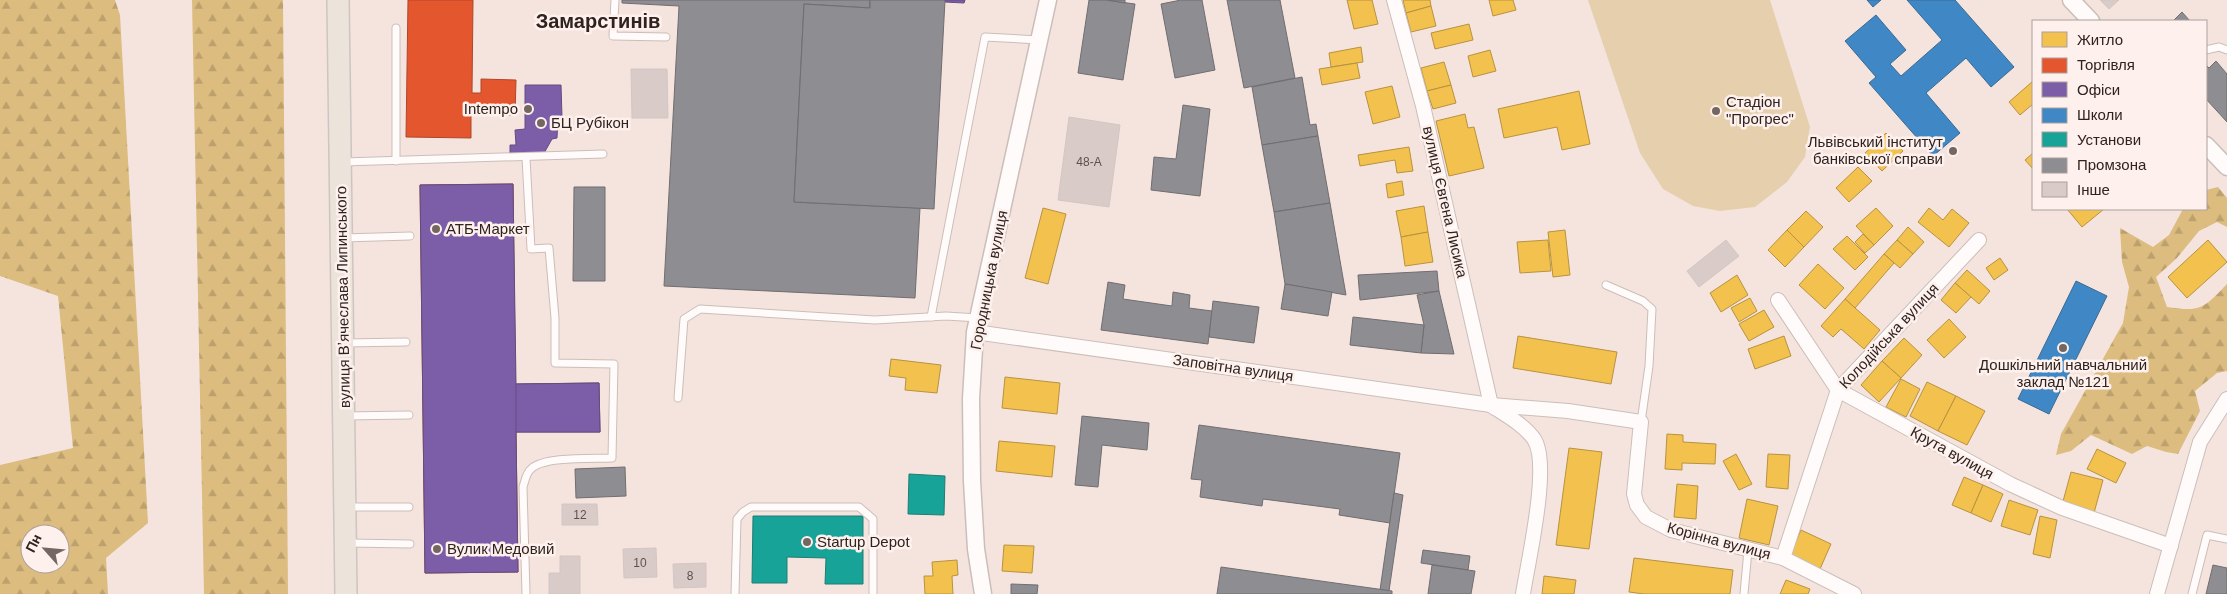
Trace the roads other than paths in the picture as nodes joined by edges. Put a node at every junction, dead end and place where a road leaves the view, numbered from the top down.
1 (338, 0) edge
2 (615, 0) edge
3 (1048, 0) edge
4 (1394, 0) edge
5 (2071, 0) edge
6 (2090, 20) edge
7 (396, 28) dead end
8 (666, 37) dead end
9 (1039, 40) junction
10 (2207, 50) edge
11 (2227, 50) edge
12 (2207, 146) edge
13 (603, 154) dead end
14 (526, 158) junction
15 (396, 161) junction
16 (340, 162) junction
17 (2227, 168) edge
18 (410, 236) dead end
19 (342, 238) junction
20 (1979, 240) dead end
21 (1606, 285) dead end
22 (1778, 300) dead end
23 (931, 317) junction
24 (977, 325) junction
25 (406, 342) dead end
26 (344, 343) junction
27 (1838, 390) junction
28 (678, 398) dead end
29 (2227, 399) edge
30 (1491, 405) junction
31 (409, 415) dead end
32 (344, 416) junction
33 (1641, 422) junction
34 (345, 507) junction
35 (409, 507) dead end
36 (2227, 539) edge
37 (346, 543) junction
38 (410, 544) dead end
39 (2171, 546) junction
40 (1748, 550) junction
41 (1782, 558) junction
42 (346, 594) edge
43 (526, 594) edge
44 (735, 594) edge
45 (873, 594) edge
46 (983, 594) edge
47 (1523, 594) edge
48 (1744, 594) edge
49 (1854, 594) edge
50 (2158, 594) edge
51 (2192, 594) edge

1 - 16 main road, вулиця Вʼячеслава Липинського
2 - 8 lane
3 - 9 street, Городницька вулиця
4 - 30 street, вулиця Євгена Лисика
5 - 6 street
7 - 15 lane
9 - 23 lane
9 - 24 street, Городницька вулиця
10 - 11 lane
12 - 17 street
13 - 14 lane
14 - 15 lane
14 - 43 lane
15 - 16 lane
16 - 19 main road, вулиця Вʼячеслава Липинського
18 - 19 lane
19 - 26 main road, вулиця Вʼячеслава Липинського
20 - 27 street, Колодійська вулиця
21 - 33 lane
22 - 27 street, Крута вулиця
23 - 24 lane
23 - 28 lane
24 - 30 street, Заповітна вулиця
24 - 46 street, Городницька вулиця
25 - 26 lane
26 - 32 main road, вулиця Вʼячеслава Липинського
27 - 39 street, Крута вулиця
27 - 41 street, Колодійська вулиця
29 - 39 street
30 - 33 street
30 - 47 street
31 - 32 lane
32 - 34 main road, вулиця Вʼячеслава Липинського
33 - 40 street, Корінна вулиця
34 - 35 lane
34 - 37 main road, вулиця Вʼячеслава Липинського
36 - 51 lane
37 - 38 lane
37 - 42 main road, вулиця Вʼячеслава Липинського
39 - 50 street
40 - 41 street, Корінна вулиця
40 - 48 lane
41 - 49 street, Корінна вулиця
44 - 45 lane

